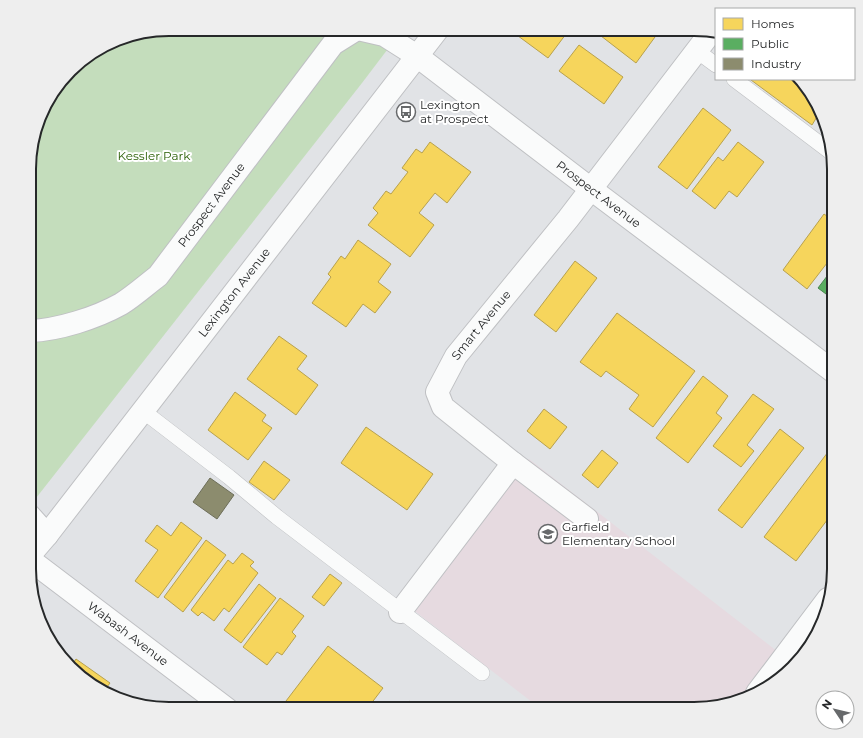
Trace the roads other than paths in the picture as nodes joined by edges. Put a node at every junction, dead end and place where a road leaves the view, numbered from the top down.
1 (346, 36) edge
2 (387, 36) edge
3 (433, 36) edge
4 (707, 37) edge
5 (697, 51) junction
6 (417, 56) junction
7 (715, 64) edge
8 (735, 80) edge
9 (825, 147) edge
10 (591, 189) junction
11 (36, 331) edge
12 (827, 367) edge
13 (143, 412) junction
14 (514, 463) junction
15 (587, 519) dead end
16 (36, 522) edge
17 (47, 535) junction
18 (36, 548) edge
19 (36, 562) edge
20 (821, 609) edge
21 (400, 612) junction
22 (482, 673) dead end
23 (767, 680) edge
24 (218, 702) edge

1 - 11 street, Prospect Avenue
2 - 6 street, Prospect Avenue
3 - 6 street, Lexington Avenue
4 - 5 street, Smart Avenue
5 - 7 lane
5 - 10 street, Smart Avenue
6 - 10 street, Prospect Avenue
6 - 13 street, Lexington Avenue
8 - 9 lane
10 - 12 street, Prospect Avenue
10 - 14 street, Smart Avenue
13 - 17 street, Lexington Avenue
13 - 21 lane
14 - 15 street, Smart Avenue
14 - 21 street
16 - 17 street
17 - 18 street, Lexington Avenue
19 - 24 street, Wabash Avenue
20 - 23 street
21 - 22 lane

